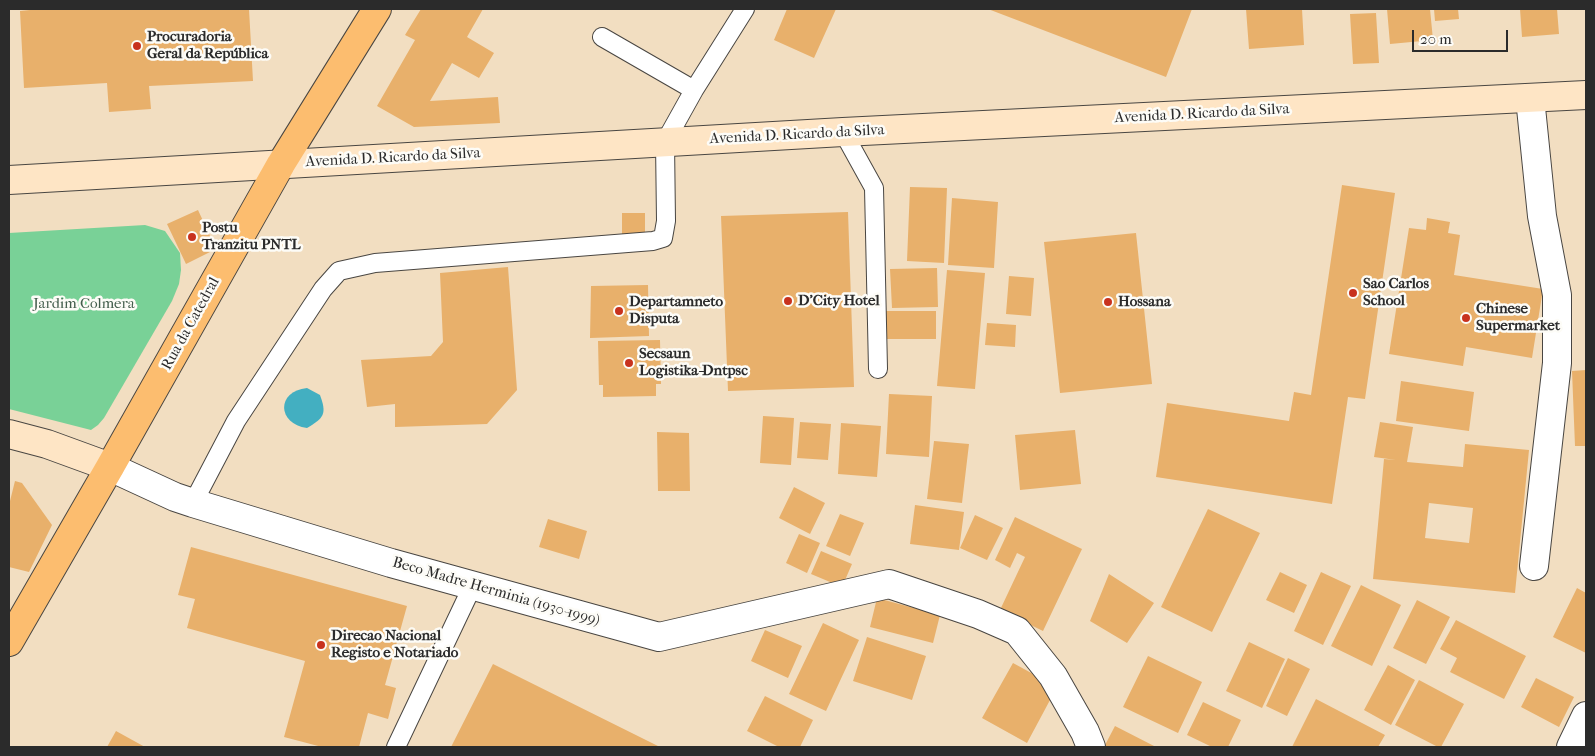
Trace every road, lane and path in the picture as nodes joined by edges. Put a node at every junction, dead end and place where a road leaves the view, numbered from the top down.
1 (377, 9) edge
2 (745, 9) edge
3 (602, 37) dead end
4 (694, 90) junction
5 (1586, 95) edge
6 (1530, 98) junction
7 (843, 132) junction
8 (665, 142) junction
9 (281, 164) junction
10 (9, 180) edge
11 (878, 369) dead end
12 (9, 434) edge
13 (110, 467) junction
14 (193, 502) junction
15 (1534, 566) dead end
16 (473, 585) junction
17 (9, 642) edge
18 (1586, 716) edge
19 (396, 747) edge
20 (1091, 747) edge
21 (1571, 747) edge

1 - 9 main road, Rua da Catedral
2 - 4 lane
3 - 4 lane
4 - 8 lane
5 - 6 main road, Avenida D. Ricardo da Silva
6 - 7 main road, Avenida D. Ricardo da Silva
6 - 15 street
7 - 8 main road, Avenida D. Ricardo da Silva
7 - 11 lane
8 - 9 main road, Avenida D. Ricardo da Silva
8 - 14 lane
9 - 10 main road, Avenida D. Ricardo da Silva
9 - 13 main road, Rua da Catedral
12 - 13 main road
13 - 14 street, Beco Madre Herminia (1930-1999)
13 - 17 main road, Rua da Catedral
14 - 16 street, Beco Madre Herminia (1930-1999)
16 - 19 lane
16 - 20 street, Beco Madre Herminia (1930-1999)
18 - 21 street

